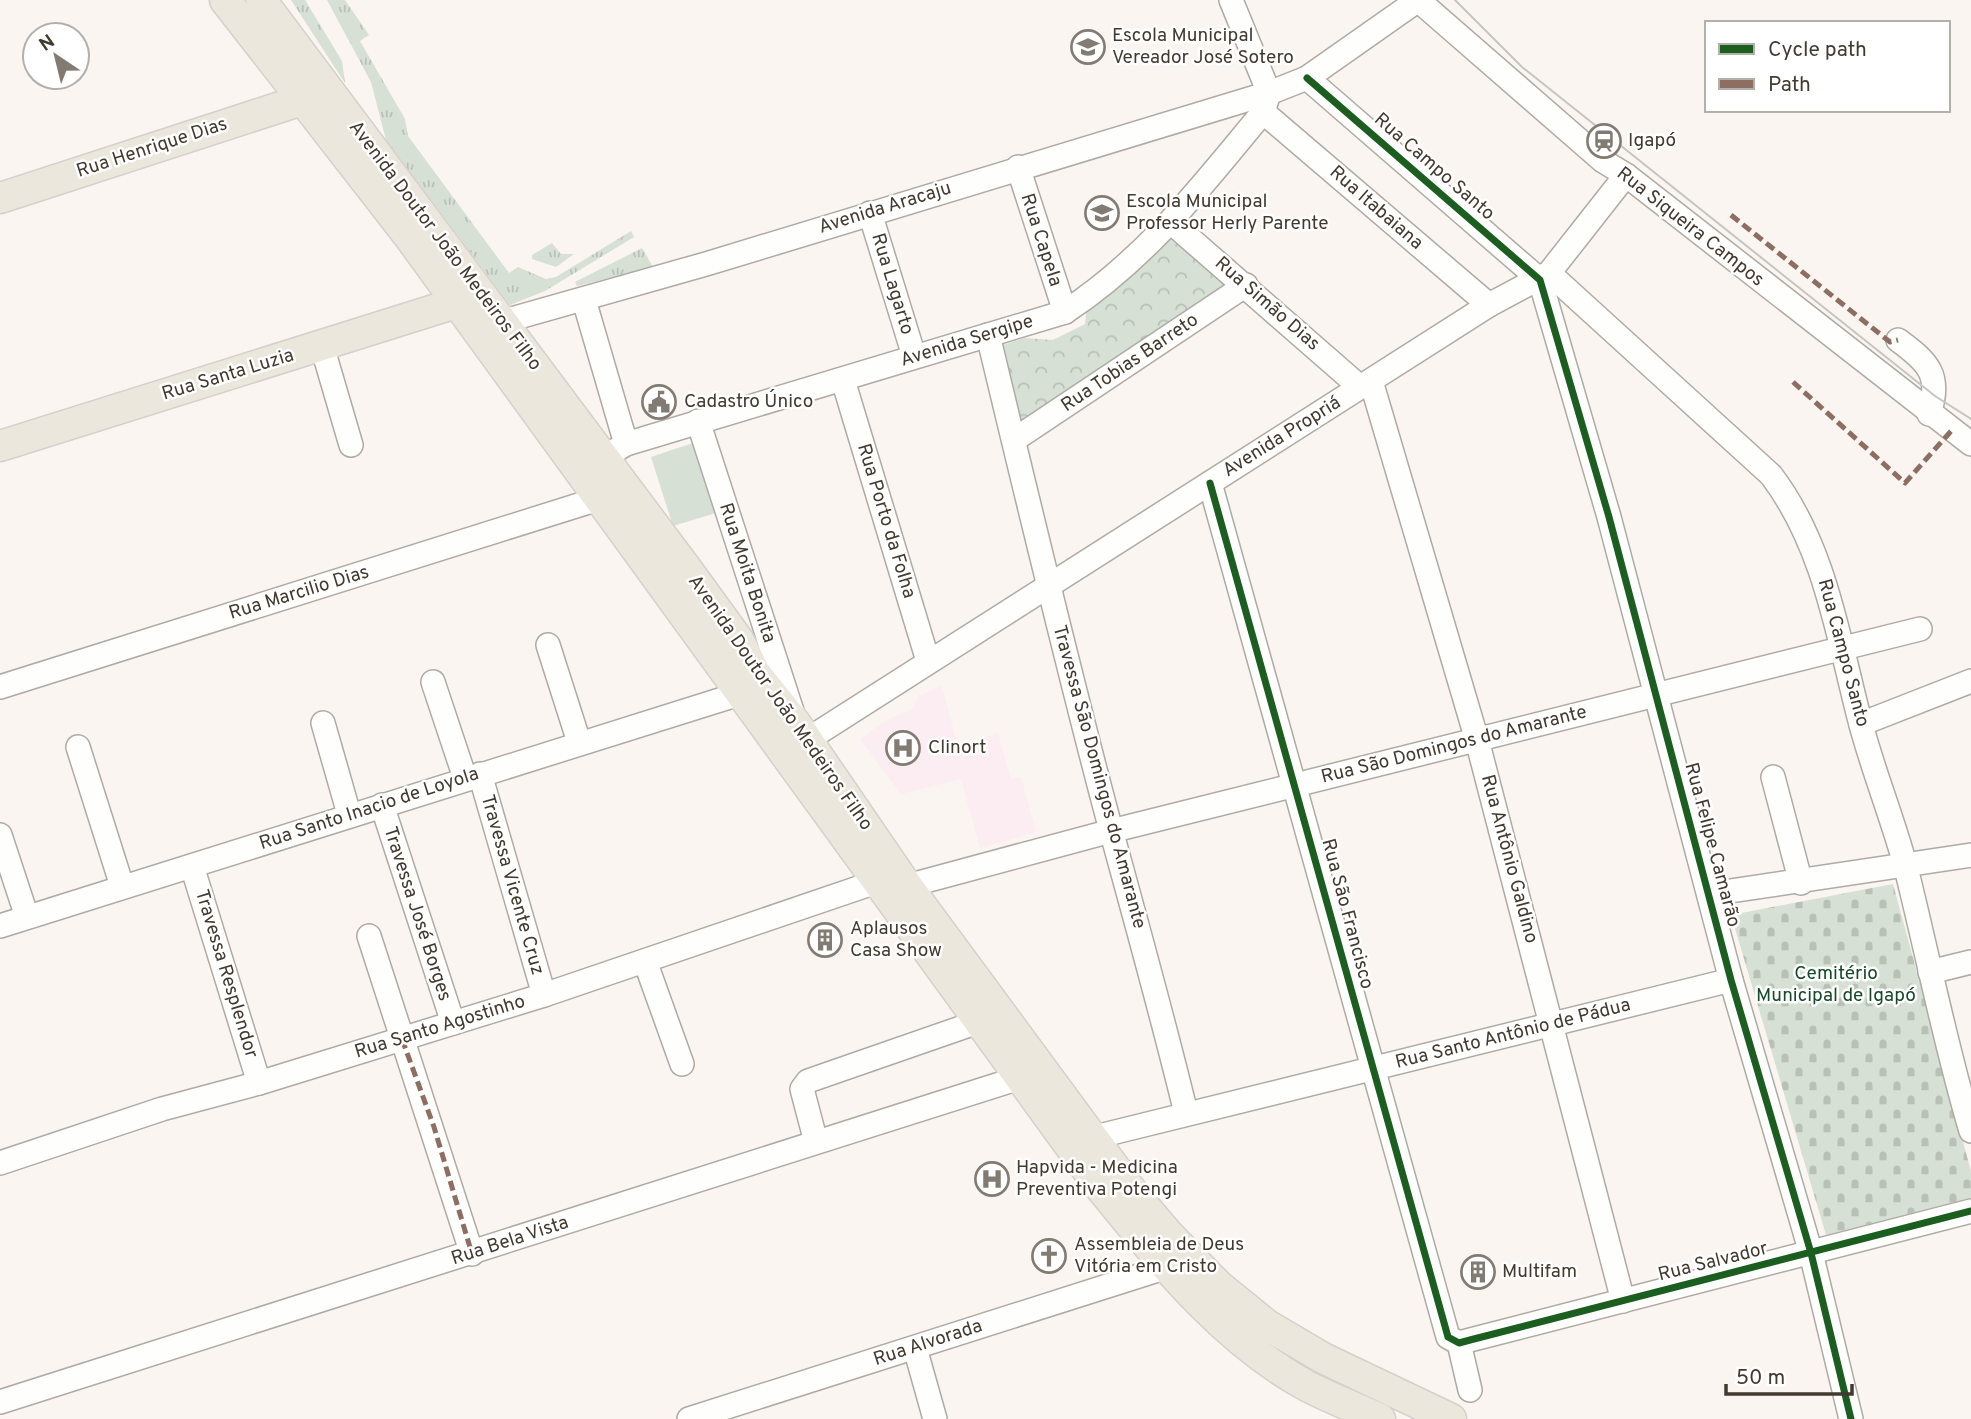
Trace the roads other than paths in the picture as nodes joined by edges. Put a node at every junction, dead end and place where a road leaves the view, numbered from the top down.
1 (225, 0) edge
2 (261, 0) edge
3 (1231, 0) edge
4 (1418, 0) edge
5 (1307, 78) junction
6 (305, 99) junction
7 (1266, 103) junction
8 (1018, 167) junction
9 (1626, 175) junction
10 (0, 198) edge
11 (870, 212) junction
12 (1172, 223) junction
13 (1544, 277) junction
14 (1246, 285) junction
15 (584, 300) junction
16 (456, 303) junction
17 (1489, 305) junction
18 (1065, 312) junction
19 (501, 322) junction
20 (988, 335) junction
21 (1898, 340) dead end
22 (322, 346) junction
23 (914, 356) junction
24 (843, 380) junction
25 (1365, 384) junction
26 (1929, 414) junction
27 (698, 421) junction
28 (1014, 440) junction
29 (1971, 444) edge
30 (351, 445) dead end
31 (0, 446) edge
32 (614, 451) junction
33 (1210, 483) junction
34 (598, 499) junction
35 (682, 563) junction
36 (1048, 585) junction
37 (1920, 629) dead end
38 (548, 645) dead end
39 (1842, 649) junction
40 (928, 662) junction
41 (1971, 681) edge
42 (433, 682) dead end
43 (747, 683) junction
44 (0, 687) edge
45 (1655, 695) junction
46 (323, 723) dead end
47 (1861, 724) junction
48 (801, 732) junction
49 (1477, 740) junction
50 (579, 742) junction
51 (78, 747) dead end
52 (472, 776) junction
53 (1773, 777) dead end
54 (1296, 785) junction
55 (382, 805) junction
56 (349, 814) junction
57 (1111, 831) junction
58 (0, 835) edge
59 (1971, 855) edge
60 (192, 866) junction
61 (1905, 867) junction
62 (876, 882) junction
63 (1801, 883) junction
64 (122, 886) junction
65 (907, 886) junction
66 (1710, 894) junction
67 (27, 917) junction
68 (0, 926) edge
69 (369, 936) dead end
70 (645, 961) junction
71 (1971, 962) edge
72 (1930, 972) junction
73 (1731, 980) junction
74 (544, 995) junction
75 (978, 1022) junction
76 (1552, 1022) junction
77 (453, 1023) junction
78 (402, 1039) junction
79 (682, 1064) dead end
80 (1374, 1069) junction
81 (1019, 1078) junction
82 (259, 1083) junction
83 (1186, 1113) junction
84 (1971, 1130) edge
85 (1091, 1138) junction
86 (816, 1142) junction
87 (0, 1163) edge
88 (1971, 1211) edge
89 (1811, 1253) junction
90 (472, 1254) junction
91 (1167, 1267) junction
92 (1623, 1301) junction
93 (1461, 1342) junction
94 (915, 1348) junction
95 (1470, 1390) dead end
96 (0, 1402) edge
97 (1366, 1418) edge
98 (689, 1419) edge
99 (935, 1419) edge
100 (1451, 1419) edge
101 (1851, 1419) edge

1 - 6 main road, Avenida Doutor João Medeiros Filho
2 - 19 main road, Avenida Doutor João Medeiros Filho
3 - 7 street
4 - 5 street, Avenida Aracaju
4 - 9 street, Rua Siqueira Campos
5 - 7 street, Avenida Aracaju
5 - 13 street, Rua Campo Santo
6 - 10 main road, Rua Henrique Dias
6 - 16 main road, Avenida Doutor João Medeiros Filho
7 - 8 street, Avenida Aracaju
7 - 12 street, Avenida Sergipe
7 - 17 street, Rua Itabaiana
8 - 11 street, Avenida Aracaju
8 - 18 street, Rua Capela
9 - 13 street, Avenida Propriá
9 - 26 street, Rua Siqueira Campos
11 - 15 street, Avenida Aracaju
11 - 23 street, Rua Lagarto
12 - 14 street, Rua Simão Dias
12 - 18 street, Avenida Sergipe
13 - 17 street, Avenida Propriá
13 - 39 street, Rua Campo Santo
13 - 45 street, Rua Felipe Camarão
14 - 25 street, Rua Simão Dias
14 - 28 street, Rua Tobias Barreto
15 - 19 street, Avenida Aracaju
15 - 32 street
16 - 22 main road, Rua Santa Luzia
16 - 34 main road, Avenida Doutor João Medeiros Filho
17 - 25 street, Avenida Propriá
18 - 20 street, Avenida Sergipe
19 - 32 main road, Avenida Doutor João Medeiros Filho
20 - 23 street, Avenida Sergipe
20 - 28 street, Travessa São Domingos do Amarante
21 - 26 street
22 - 30 street
22 - 31 main road, Rua Santa Luzia
23 - 24 street, Avenida Sergipe
24 - 27 street, Avenida Sergipe
24 - 40 street, Rua Porto da Folha
25 - 33 street, Avenida Propriá
25 - 49 street, Rua Antônio Galdino
26 - 29 street, Rua Siqueira Campos
27 - 32 street, Avenida Sergipe
27 - 48 street, Rua Moita Bonita
28 - 36 street, Travessa São Domingos do Amarante
32 - 35 main road, Avenida Doutor João Medeiros Filho
33 - 36 street, Avenida Propriá
33 - 54 street, Rua São Francisco
34 - 35 main road
34 - 43 main road, Avenida Doutor João Medeiros Filho
34 - 44 street, Rua Marcilio Dias
35 - 43 main road, Avenida Doutor João Medeiros Filho
36 - 40 street, Avenida Propriá
36 - 57 street, Travessa São Domingos do Amarante
37 - 39 street, Rua São Domingos do Amarante
38 - 50 street
39 - 45 street, Rua São Domingos do Amarante
39 - 47 street, Rua Campo Santo
40 - 48 street, Avenida Propriá
41 - 47 street
42 - 52 street, Travessa Vicente Cruz
43 - 48 main road, Avenida Doutor João Medeiros Filho
43 - 50 street, Rua Santo Inacio de Loyola
43 - 62 main road, Avenida Doutor João Medeiros Filho
45 - 49 street, Rua São Domingos do Amarante
45 - 66 street, Rua Felipe Camarão
46 - 56 street
47 - 61 street, Rua Campo Santo
48 - 65 main road, Avenida Doutor João Medeiros Filho
49 - 54 street, Rua São Domingos do Amarante
49 - 76 street, Rua Antônio Galdino
50 - 52 street, Rua Santo Inacio de Loyola
51 - 64 street
52 - 55 street, Rua Santo Inacio de Loyola
52 - 74 street, Travessa Vicente Cruz
53 - 63 street
54 - 57 street, Rua São Domingos do Amarante
54 - 80 street, Rua São Francisco
55 - 56 street, Rua Santo Inacio de Loyola
55 - 77 street, Travessa José Borges
56 - 60 street, Rua Santo Inacio de Loyola
57 - 65 street, Rua São Domingos do Amarante
57 - 83 street, Travessa São Domingos do Amarante
58 - 67 street
59 - 61 street
60 - 64 street, Rua Santo Inacio de Loyola
60 - 82 street, Travessa Resplendor
61 - 63 street
61 - 72 street, Rua Campo Santo
62 - 70 street, Rua Santo Agostinho
62 - 75 main road, Avenida Doutor João Medeiros Filho
63 - 66 street
64 - 67 street, Rua Santo Inacio de Loyola
65 - 85 main road, Avenida Doutor João Medeiros Filho
66 - 73 street, Rua Felipe Camarão
67 - 68 street, Rua Santo Inacio de Loyola
69 - 78 street
70 - 74 street, Rua Santo Agostinho
70 - 79 street
71 - 72 street
72 - 84 street, Rua Campo Santo
73 - 76 street, Rua Santo Antônio de Pádua
73 - 89 street, Rua Felipe Camarão
74 - 77 street, Rua Santo Agostinho
75 - 81 main road, Avenida Doutor João Medeiros Filho
75 - 86 street
76 - 80 street, Rua Santo Antônio de Pádua
76 - 92 street, Rua Antônio Galdino
77 - 78 street, Rua Santo Agostinho
78 - 82 street, Rua Santo Agostinho
78 - 90 street
80 - 83 street, Rua Santo Antônio de Pádua
80 - 93 street, Rua São Francisco
81 - 86 street, Rua Bela Vista
81 - 91 main road, Avenida Doutor João Medeiros Filho
82 - 87 street, Rua Santo Agostinho
83 - 85 street, Rua Santo Antônio de Pádua
85 - 100 main road, Avenida Doutor João Medeiros Filho
86 - 90 street, Rua Bela Vista
88 - 89 street, Rua Salvador
89 - 92 street, Rua Salvador
89 - 101 street, Rua Felipe Camarão
90 - 96 street, Rua Bela Vista
91 - 94 street, Rua Alvorada
91 - 97 main road, Avenida Doutor João Medeiros Filho
92 - 93 street, Rua Salvador
93 - 95 street, Rua São Francisco
94 - 98 street, Rua Alvorada
94 - 99 street

